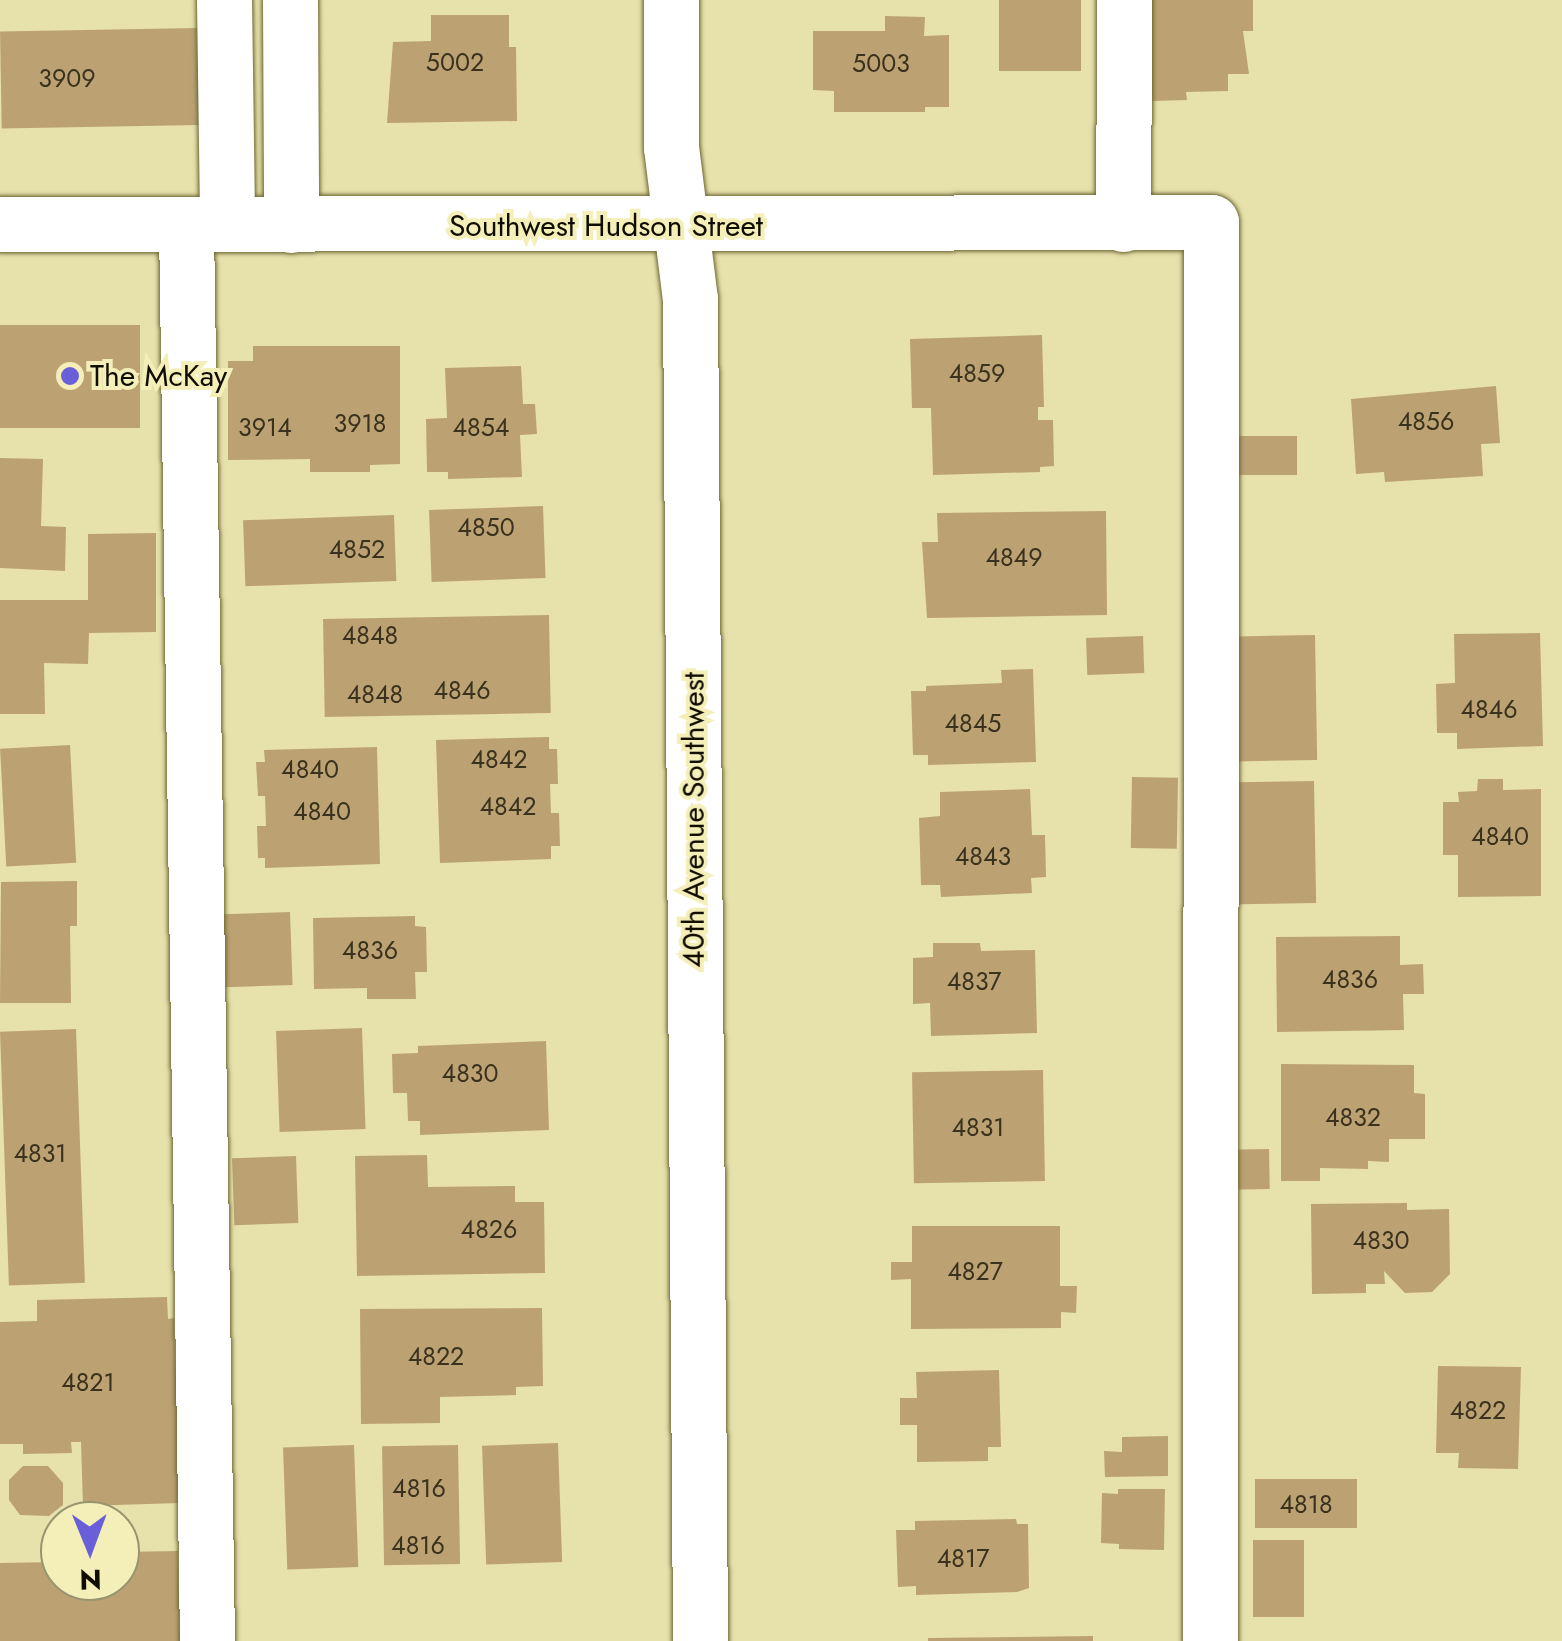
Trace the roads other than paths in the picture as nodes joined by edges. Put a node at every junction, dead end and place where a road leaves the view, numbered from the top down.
1 (224, 0) edge
2 (290, 0) edge
3 (671, 0) edge
4 (1124, 0) edge
5 (0, 224) edge
6 (206, 224) junction
7 (1123, 224) junction
8 (291, 225) junction
9 (681, 226) junction
10 (207, 1641) edge
11 (700, 1641) edge
12 (1210, 1641) edge

1 - 6 street
2 - 8 street
3 - 9 street, 40th Avenue Southwest
4 - 7 street
5 - 6 street, Southwest Hudson Street
6 - 8 street, Southwest Hudson Street
6 - 10 street
7 - 9 street, Southwest Hudson Street
7 - 12 street, Southwest Hudson Street
8 - 9 street, Southwest Hudson Street
9 - 11 street, 40th Avenue Southwest

